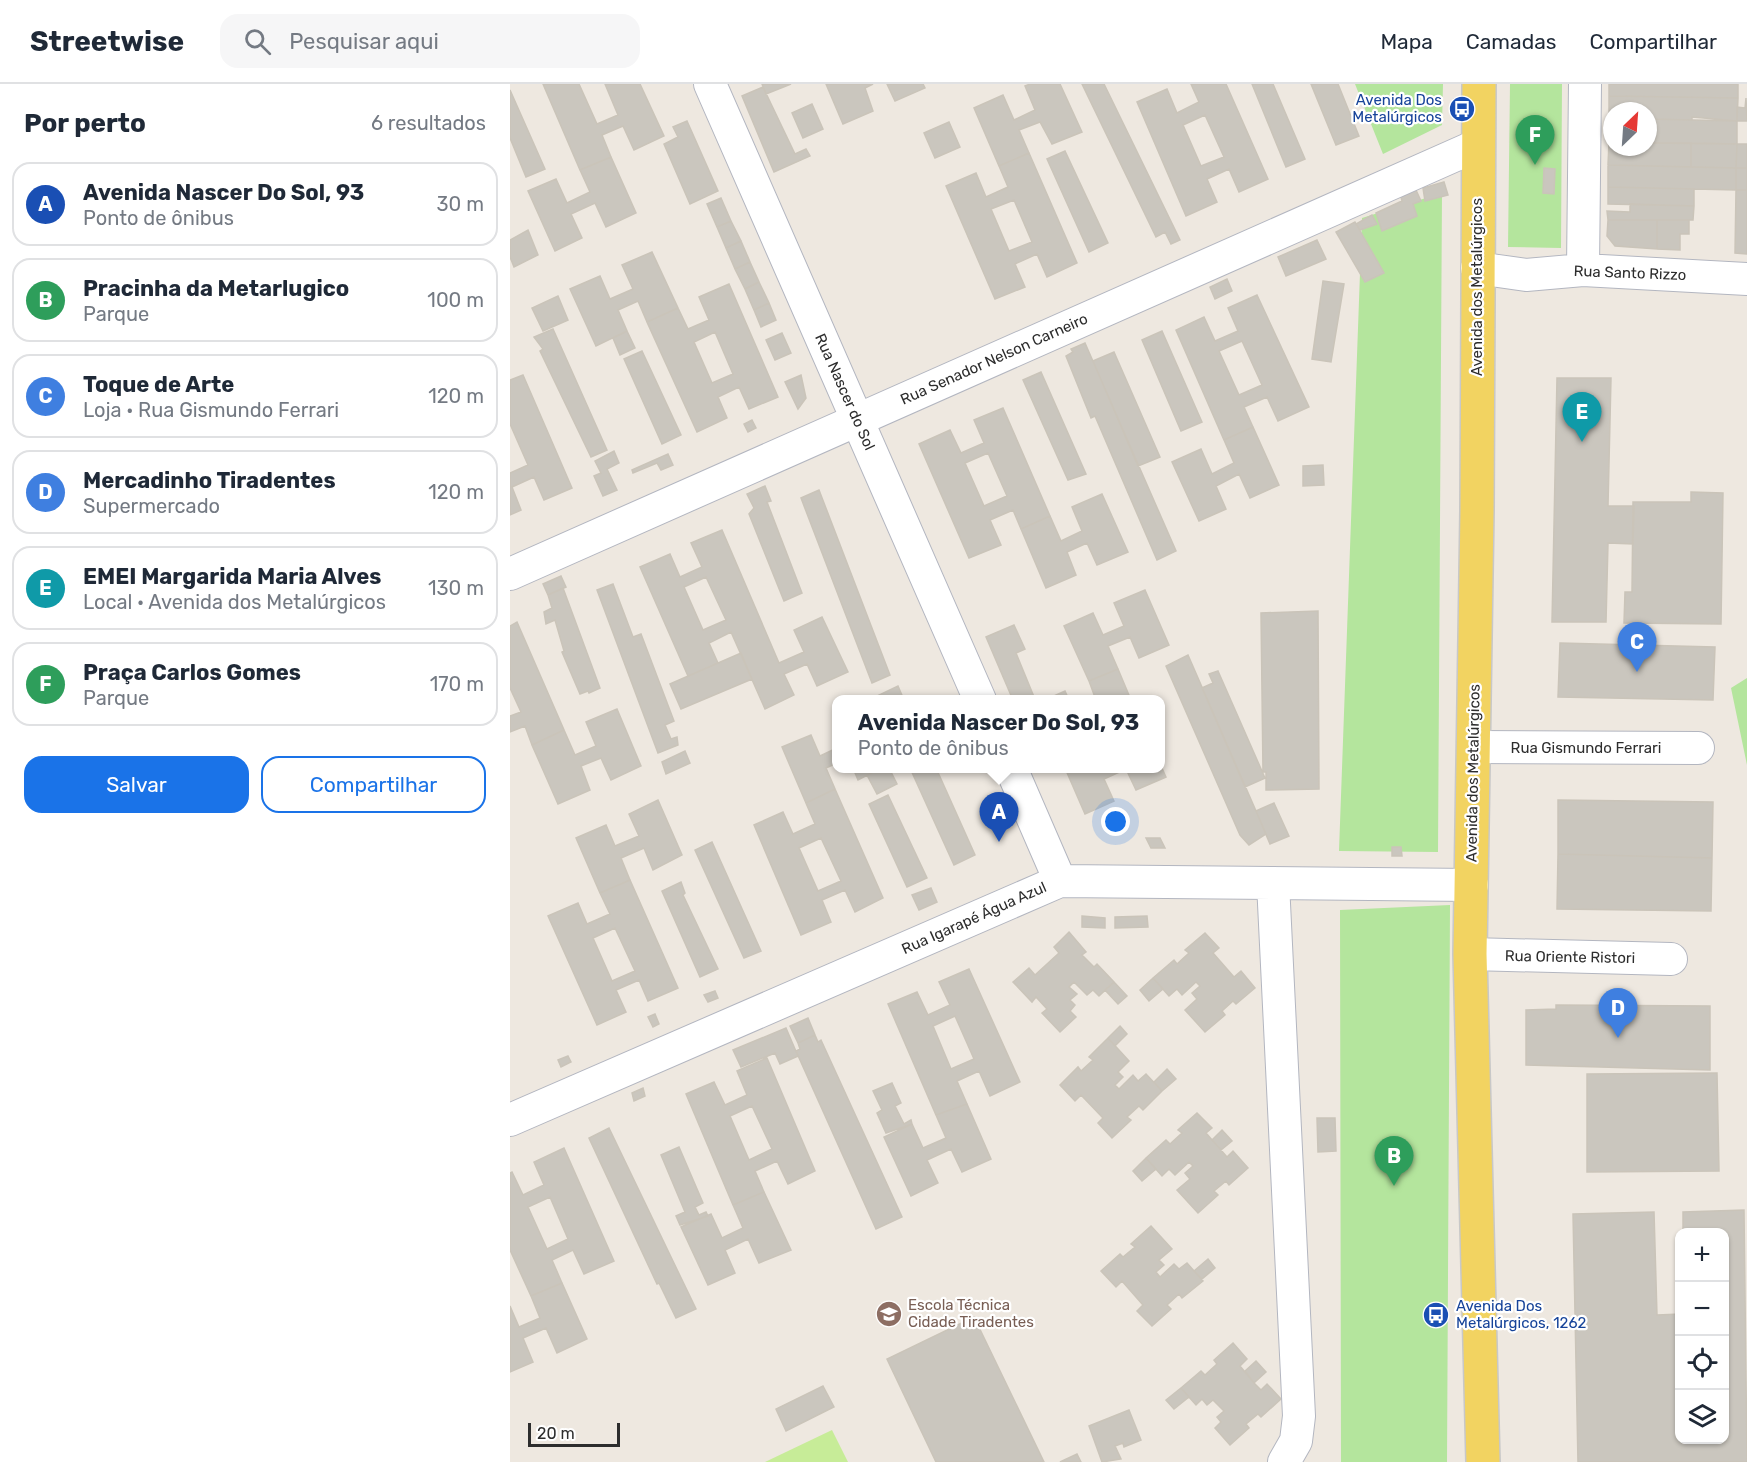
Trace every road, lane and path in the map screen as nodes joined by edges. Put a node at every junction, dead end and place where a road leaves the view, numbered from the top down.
1 (710, 84) edge
2 (1479, 84) edge
3 (1585, 84) edge
4 (1478, 145) junction
5 (1477, 268) junction
6 (1583, 270) junction
7 (1747, 279) edge
8 (858, 420) junction
9 (510, 574) edge
10 (978, 695) edge
11 (1474, 747) junction
12 (1698, 748) dead end
13 (1013, 773) edge
14 (1060, 881) junction
15 (1273, 883) junction
16 (1472, 885) junction
17 (1470, 954) junction
18 (1671, 959) dead end
19 (510, 1120) edge
20 (1284, 1462) edge
21 (1483, 1462) edge

1 - 8 street, Rua Nascer do Sol
2 - 4 main road, Avenida dos Metalúrgicos
3 - 6 street
4 - 5 main road, Avenida dos Metalúrgicos
4 - 8 street, Rua Senador Nelson Carneiro
5 - 6 street, Rua Santo Rizzo
5 - 11 main road, Avenida dos Metalúrgicos
6 - 7 street, Rua Santo Rizzo
8 - 9 street, Rua Senador Nelson Carneiro
8 - 10 street, Rua Nascer do Sol
11 - 12 street, Rua Gismundo Ferrari
11 - 16 main road, Avenida dos Metalúrgicos
13 - 14 street
14 - 15 street, Rua Igarapé Água Azul
14 - 19 street, Rua Igarapé Água Azul
15 - 16 street, Rua Igarapé Água Azul
15 - 20 street
16 - 17 main road, Avenida dos Metalúrgicos
17 - 18 street, Rua Oriente Ristori
17 - 21 main road, Avenida dos Metalúrgicos

